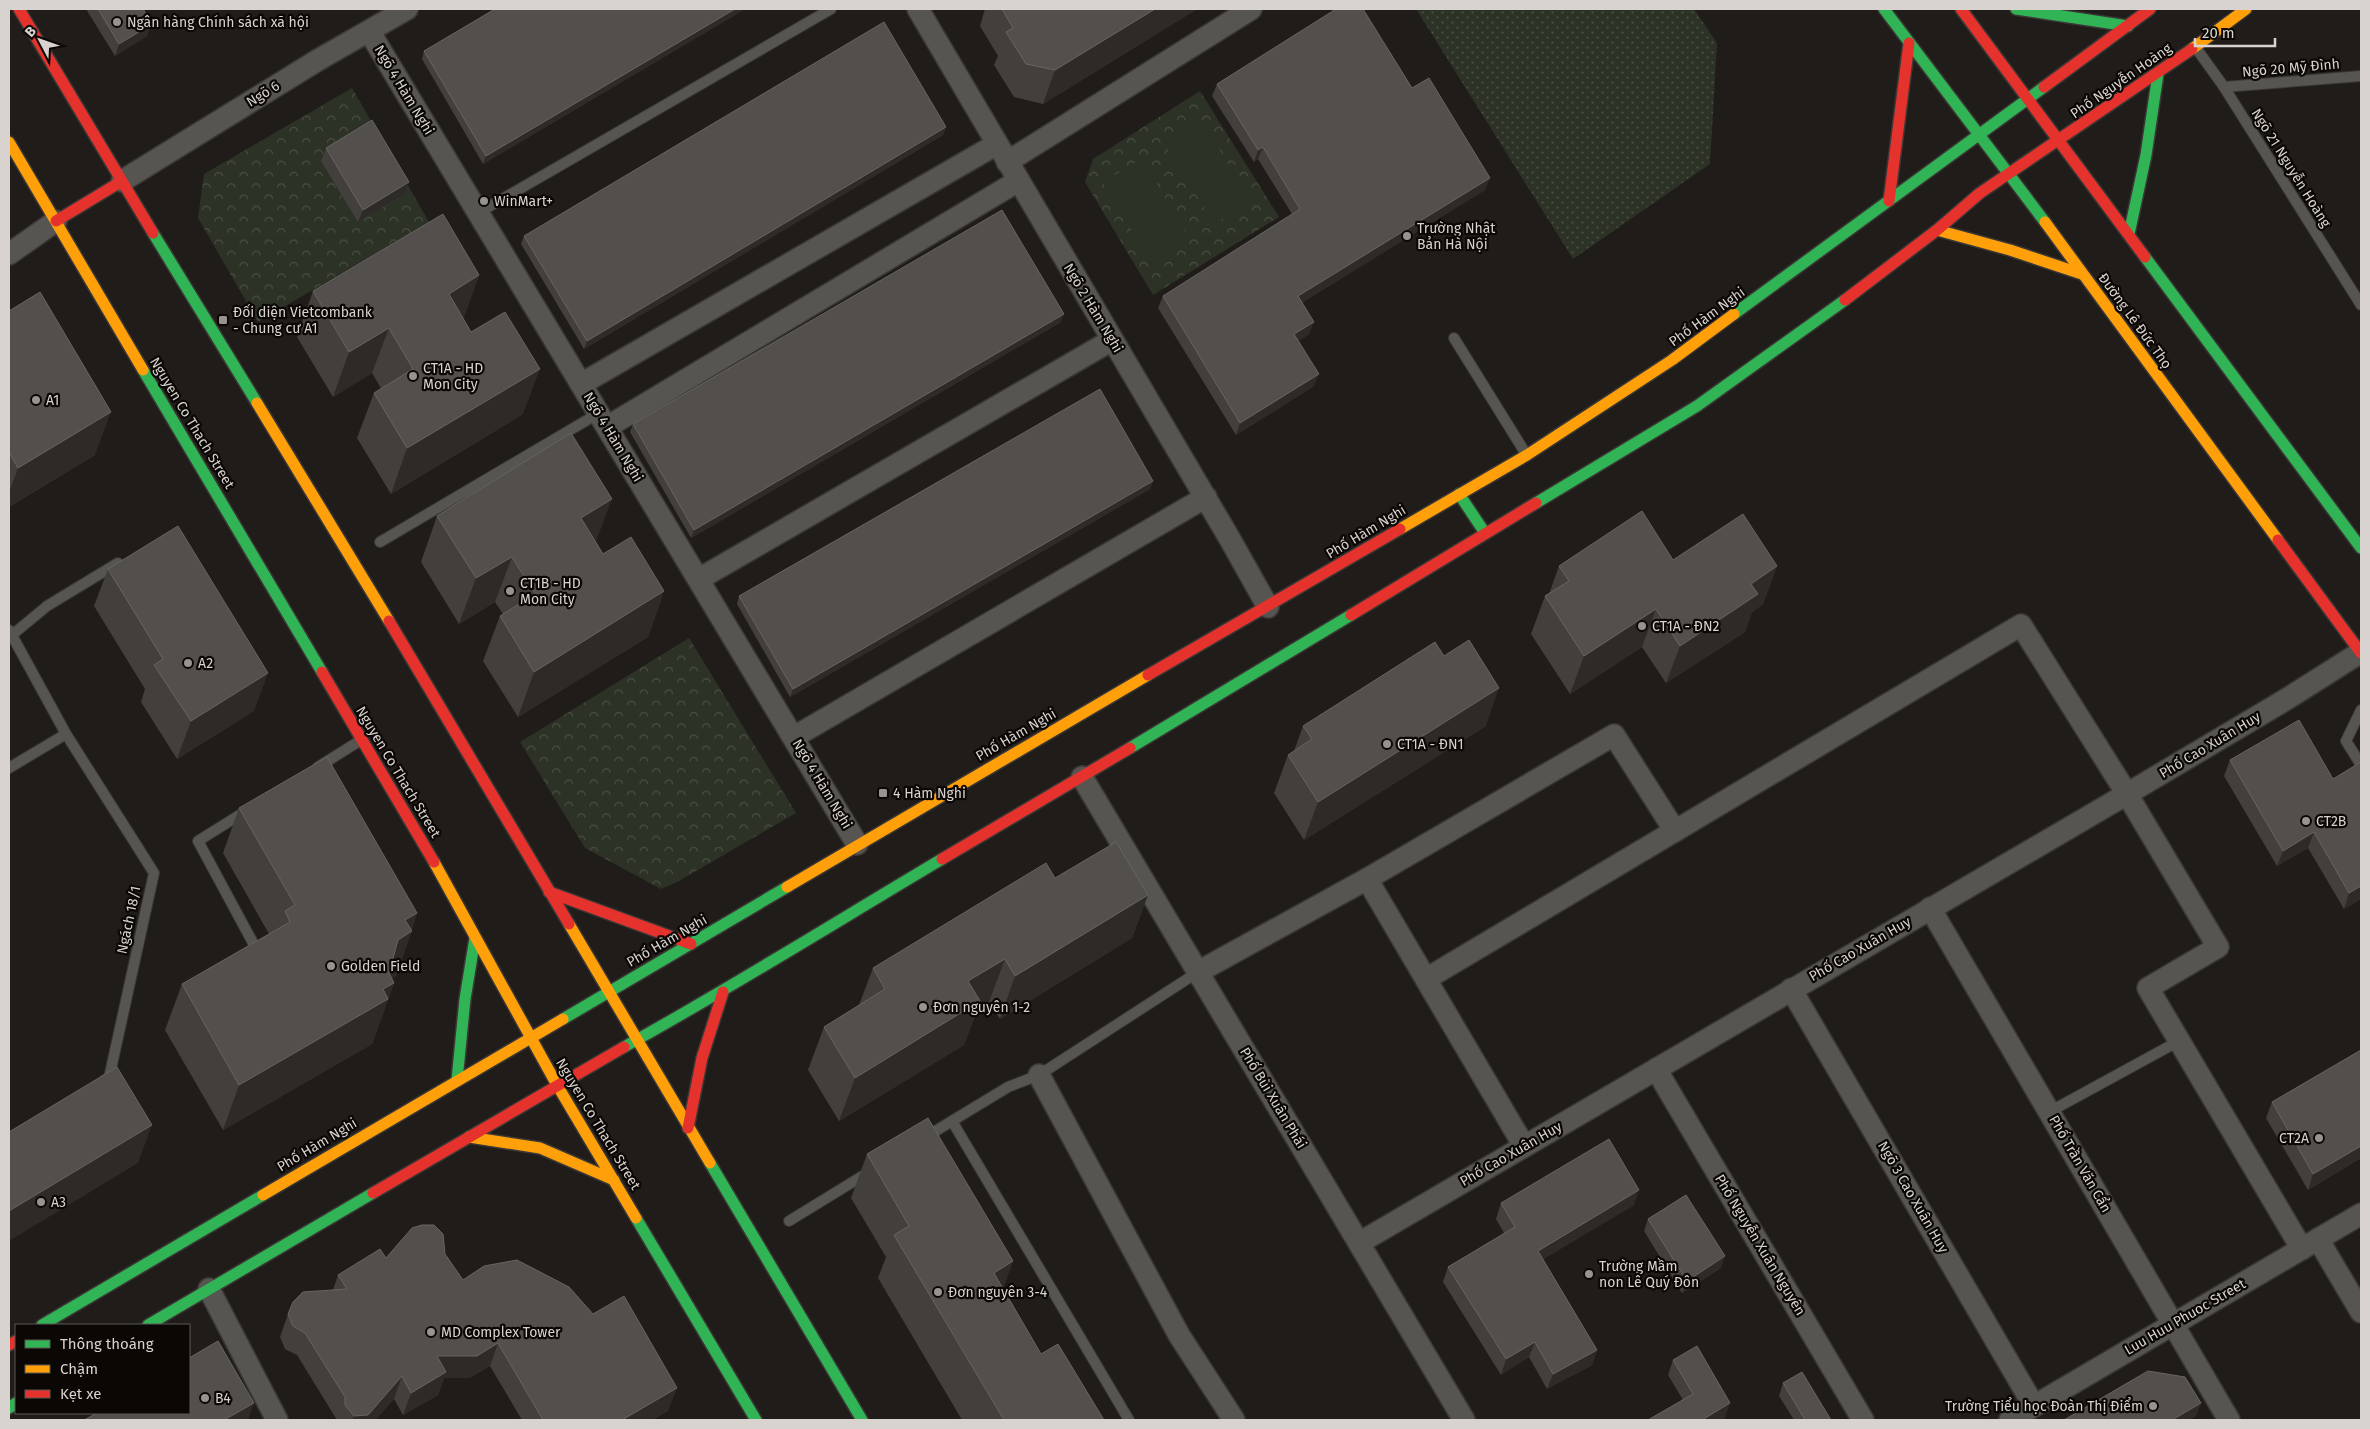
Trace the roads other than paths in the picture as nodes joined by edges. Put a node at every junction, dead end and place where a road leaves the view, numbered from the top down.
1 (19, 9) edge
2 (407, 9) edge
3 (831, 9) edge
4 (918, 9) edge
5 (1251, 9) edge
6 (1884, 9) edge
7 (1961, 9) edge
8 (2016, 9) edge
9 (2150, 9) edge
10 (2246, 9) edge
11 (2128, 26) junction
12 (369, 30) junction
13 (1909, 43) junction
14 (2195, 47) junction
15 (2158, 74) junction
16 (2361, 76) edge
17 (2224, 87) junction
18 (2030, 99) junction
19 (1979, 133) junction
20 (2060, 141) junction
21 (9, 142) edge
22 (1002, 153) junction
23 (2010, 174) junction
24 (122, 181) junction
25 (1018, 181) junction
26 (1889, 201) junction
27 (478, 213) junction
28 (56, 221) junction
29 (1937, 230) junction
30 (2129, 234) junction
31 (9, 254) edge
32 (2082, 274) junction
33 (2361, 305) edge
34 (1454, 338) dead end
35 (1112, 340) junction
36 (581, 384) junction
37 (603, 420) junction
38 (1527, 455) junction
39 (1459, 494) junction
40 (1206, 497) junction
41 (1485, 533) junction
42 (380, 542) dead end
43 (2361, 548) edge
44 (130, 556) edge
45 (699, 579) junction
46 (1268, 607) junction
47 (10, 633) edge
48 (2361, 652) edge
49 (2361, 710) edge
50 (66, 734) junction
51 (794, 736) junction
52 (362, 739) junction
53 (2361, 765) edge
54 (9, 768) edge
55 (311, 771) edge
56 (1082, 777) junction
57 (2127, 794) junction
58 (254, 806) edge
59 (1675, 831) junction
60 (857, 844) junction
61 (1367, 879) junction
62 (549, 892) junction
63 (1930, 908) junction
64 (475, 938) junction
65 (691, 944) junction
66 (255, 966) edge
67 (1198, 972) junction
68 (1426, 979) junction
69 (1791, 989) junction
70 (610, 991) junction
71 (723, 992) junction
72 (530, 1037) junction
73 (638, 1040) junction
74 (2179, 1040) junction
75 (1656, 1069) junction
76 (1039, 1075) junction
77 (457, 1080) junction
78 (557, 1085) junction
79 (92, 1087) edge
80 (2049, 1112) junction
81 (952, 1121) junction
82 (688, 1128) junction
83 (470, 1137) junction
84 (911, 1146) edge
85 (1524, 1146) junction
86 (879, 1166) edge
87 (614, 1180) junction
88 (2361, 1214) edge
89 (789, 1221) dead end
90 (1359, 1243) junction
91 (2310, 1244) junction
92 (208, 1289) junction
93 (2361, 1312) edge
94 (44, 1324) edge
95 (150, 1324) edge
96 (2173, 1324) junction
97 (2034, 1406) junction
98 (277, 1420) edge
99 (756, 1420) edge
100 (862, 1420) edge
101 (1129, 1420) edge
102 (1234, 1420) edge
103 (1464, 1420) edge
104 (1863, 1420) edge
105 (2010, 1420) edge
106 (2229, 1420) edge

1 - 24 main road
2 - 12 street, Ngõ 6
3 - 27 lane
4 - 22 street, Ngõ 2 Hàm Nghi
5 - 22 street
6 - 13 main road, Đường Lê Đức Thọ
7 - 18 main road
8 - 11 main road
9 - 11 main road
10 - 14 main road, Phố Nguyễn Hoàng
11 - 18 main road
12 - 24 street, Ngõ 6
12 - 27 street, Ngõ 4 Hàm Nghi
13 - 19 main road, Đường Lê Đức Thọ
13 - 26 main road
14 - 15 main road, Phố Nguyễn Hoàng
14 - 17 lane, Ngõ 21 Nguyễn Hoàng
15 - 20 main road, Phố Nguyễn Hoàng
15 - 30 main road
16 - 17 lane, Ngõ 20 Mỹ Đình
17 - 33 lane, Ngõ 21 Nguyễn Hoàng
18 - 19 main road, Phố Hàm Nghi
18 - 20 main road
19 - 23 main road, Đường Lê Đức Thọ
19 - 26 main road, Phố Hàm Nghi
20 - 23 main road, Phố Nguyễn Hoàng
20 - 30 main road
21 - 28 main road, Nguyen Co Thach Street
22 - 25 street, Ngõ 2 Hàm Nghi
22 - 36 street
23 - 29 main road
23 - 32 main road, Đường Lê Đức Thọ
24 - 28 main road
24 - 62 main road
25 - 35 street, Ngõ 2 Hàm Nghi
25 - 37 street
26 - 38 main road, Phố Hàm Nghi
27 - 36 street, Ngõ 4 Hàm Nghi
28 - 31 street
28 - 52 main road, Nguyen Co Thach Street
29 - 32 main road
29 - 41 main road
30 - 43 main road
32 - 48 main road, Đường Lê Đức Thọ
34 - 38 lane
35 - 40 street, Ngõ 2 Hàm Nghi
35 - 45 street
36 - 37 street, Ngõ 4 Hàm Nghi
37 - 42 lane
37 - 45 street, Ngõ 4 Hàm Nghi
38 - 39 main road, Phố Hàm Nghi
39 - 41 main road
39 - 46 main road, Phố Hàm Nghi
40 - 46 street, Ngõ 2 Hàm Nghi
40 - 51 street
41 - 56 main road
44 - 47 lane
45 - 51 street, Ngõ 4 Hàm Nghi
46 - 60 main road, Phố Hàm Nghi
47 - 50 lane, Ngách 18/1
48 - 57 street, Phố Cao Xuân Huy
49 - 53 lane
50 - 54 lane
50 - 79 lane, Ngách 18/1
51 - 60 street, Ngõ 4 Hàm Nghi
52 - 55 lane
52 - 64 main road, Nguyen Co Thach Street
56 - 67 street, Phố Bùi Xuân Phái
56 - 71 main road
57 - 59 street
57 - 63 street, Phố Cao Xuân Huy
57 - 74 street
58 - 66 lane
59 - 61 street
59 - 68 street
60 - 65 main road, Phố Hàm Nghi
61 - 67 street
61 - 68 street
62 - 65 main road
62 - 70 main road
63 - 69 street, Phố Cao Xuân Huy
63 - 80 street, Phố Trần Văn Cẩn
64 - 72 main road, Nguyen Co Thach Street
64 - 77 main road
65 - 70 main road, Phố Hàm Nghi
67 - 76 lane
67 - 90 street, Phố Bùi Xuân Phái
68 - 85 street
69 - 75 street, Phố Cao Xuân Huy
69 - 97 street, Ngõ 3 Cao Xuân Huy
70 - 72 main road, Phố Hàm Nghi
70 - 73 main road
71 - 73 main road
71 - 82 main road
72 - 77 main road, Phố Hàm Nghi
72 - 78 main road, Nguyen Co Thach Street
73 - 78 main road
73 - 82 main road
74 - 80 lane
74 - 91 street
75 - 85 street, Phố Cao Xuân Huy
75 - 104 street, Phố Nguyễn Xuân Nguyên
76 - 81 lane
76 - 102 street
77 - 94 main road, Phố Hàm Nghi
78 - 83 main road
78 - 87 main road, Nguyen Co Thach Street
80 - 96 street, Phố Trần Văn Cẩn
81 - 84 lane
81 - 101 lane
82 - 100 main road
83 - 87 main road
83 - 92 main road
85 - 90 street, Phố Cao Xuân Huy
86 - 89 lane
87 - 99 main road, Nguyen Co Thach Street
88 - 91 street, Luu Huu Phuoc Street
90 - 103 street, Phố Bùi Xuân Phái
91 - 93 street
91 - 96 street, Luu Huu Phuoc Street
92 - 95 main road
92 - 98 street
96 - 97 street, Luu Huu Phuoc Street
96 - 106 street, Phố Trần Văn Cẩn
97 - 105 street, Luu Huu Phuoc Street

